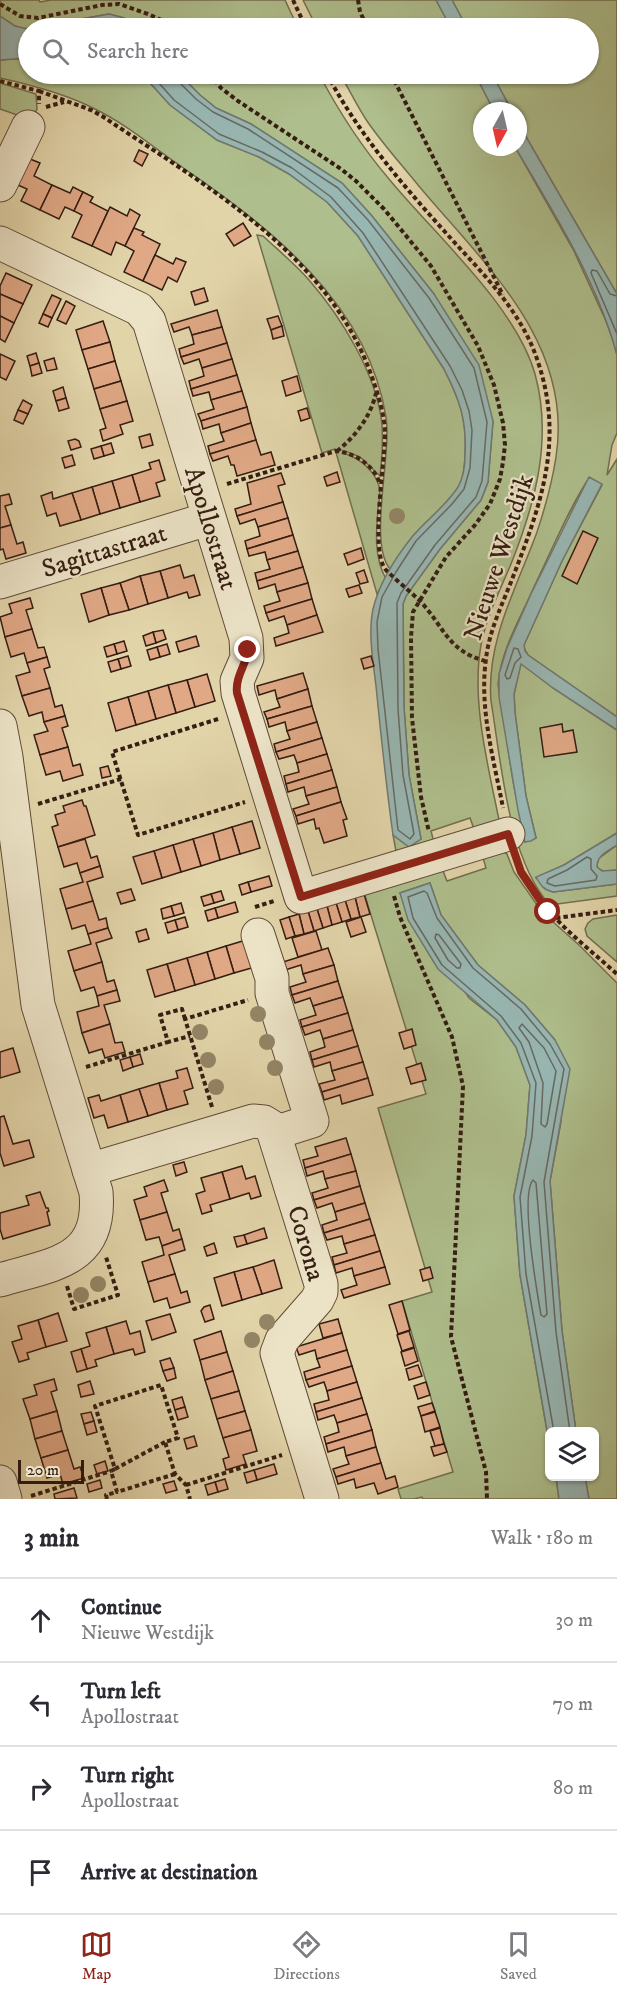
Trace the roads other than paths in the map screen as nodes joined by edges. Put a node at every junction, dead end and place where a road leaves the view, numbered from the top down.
1 (28, 127) dead end
2 (0, 184) edge
3 (0, 243) edge
4 (205, 505) junction
5 (0, 582) edge
6 (0, 726) edge
7 (508, 834) road end
8 (258, 934) dead end
9 (267, 1126) junction
10 (89, 1170) junction
11 (0, 1280) edge
12 (322, 1499) edge

1 - 2 street
3 - 4 street, Apollostraat
4 - 5 street, Sagittastraat
4 - 7 street, Apollostraat
6 - 10 street
8 - 9 street
9 - 10 street
9 - 12 street, Corona
10 - 11 street

